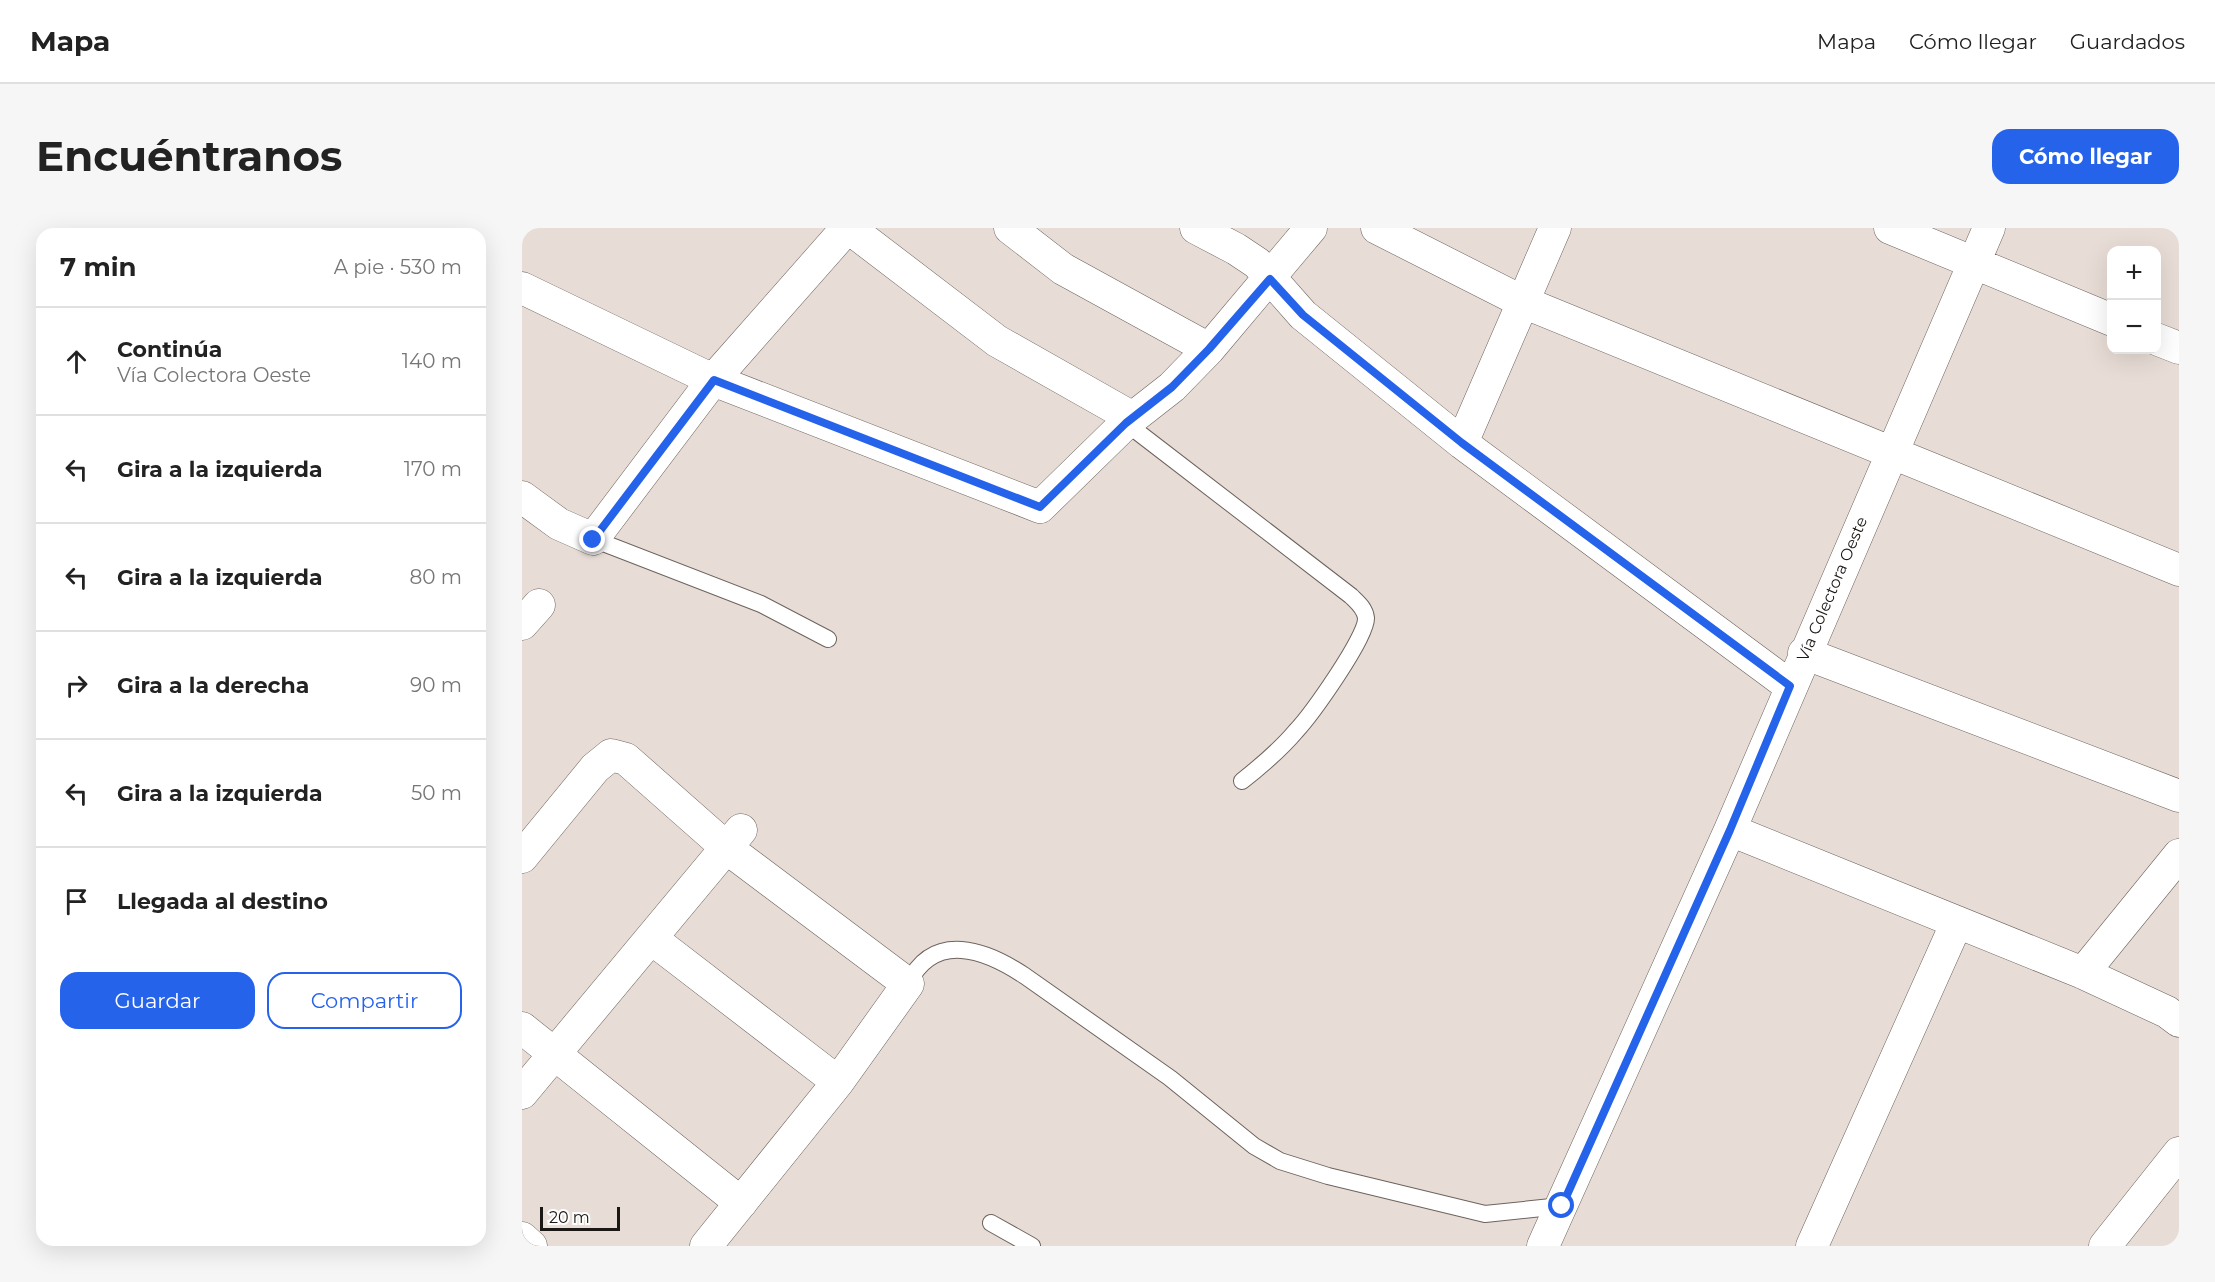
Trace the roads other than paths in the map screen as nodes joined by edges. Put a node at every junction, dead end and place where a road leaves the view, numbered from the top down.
1 (848, 228) edge
2 (1010, 228) edge
3 (1196, 228) edge
4 (1311, 228) edge
5 (1377, 228) edge
6 (1555, 228) edge
7 (1890, 228) edge
8 (1989, 228) edge
9 (1974, 262) junction
10 (1270, 279) junction
11 (522, 288) edge
12 (1523, 302) junction
13 (2107, 318) edge
14 (2161, 341) edge
15 (2179, 348) edge
16 (1209, 349) junction
17 (714, 380) junction
18 (1130, 420) junction
19 (1462, 443) junction
20 (1891, 453) junction
21 (522, 497) edge
22 (593, 540) junction
23 (2179, 570) edge
24 (828, 639) dead end
25 (1804, 653) junction
26 (1790, 686) junction
27 (1242, 782) dead end
28 (2179, 796) edge
29 (1730, 830) junction
30 (735, 840) junction
31 (2179, 855) edge
32 (522, 857) edge
33 (1957, 922) junction
34 (652, 939) junction
35 (2083, 973) junction
36 (908, 984) junction
37 (2179, 1021) edge
38 (522, 1028) edge
39 (554, 1055) junction
40 (838, 1082) junction
41 (522, 1093) edge
42 (2179, 1153) edge
43 (741, 1203) junction
44 (1562, 1206) junction
45 (991, 1223) dead end
46 (522, 1238) edge
47 (531, 1246) edge
48 (706, 1246) edge
49 (1032, 1246) edge
50 (1543, 1246) edge
51 (1812, 1246) edge
52 (2105, 1246) edge

1 - 17 street
1 - 18 street
2 - 16 street
3 - 10 street
4 - 10 street
5 - 12 street
6 - 12 street
7 - 9 street
8 - 9 street, Vía Colectora Oeste
9 - 13 street
9 - 20 street, Vía Colectora Oeste
10 - 16 street
10 - 19 street
11 - 17 street
12 - 19 street
12 - 20 street
14 - 15 street
16 - 18 street
17 - 18 street
17 - 22 street
18 - 27 lane
19 - 26 street
20 - 23 street
20 - 25 street, Vía Colectora Oeste
21 - 22 street
22 - 24 lane
25 - 26 street, Vía Colectora Oeste
25 - 28 street
26 - 29 street, Vía Colectora Oeste
29 - 33 street
29 - 44 street, Vía Colectora Oeste
30 - 32 street
30 - 34 street
30 - 36 street
31 - 35 street
33 - 35 street
33 - 51 street
34 - 39 street
34 - 40 street
35 - 37 street
36 - 40 street
36 - 44 lane
38 - 39 street
39 - 41 street
39 - 43 street
40 - 43 street
42 - 52 street
43 - 48 street
44 - 50 street, Vía Colectora Oeste
45 - 49 lane
46 - 47 street

